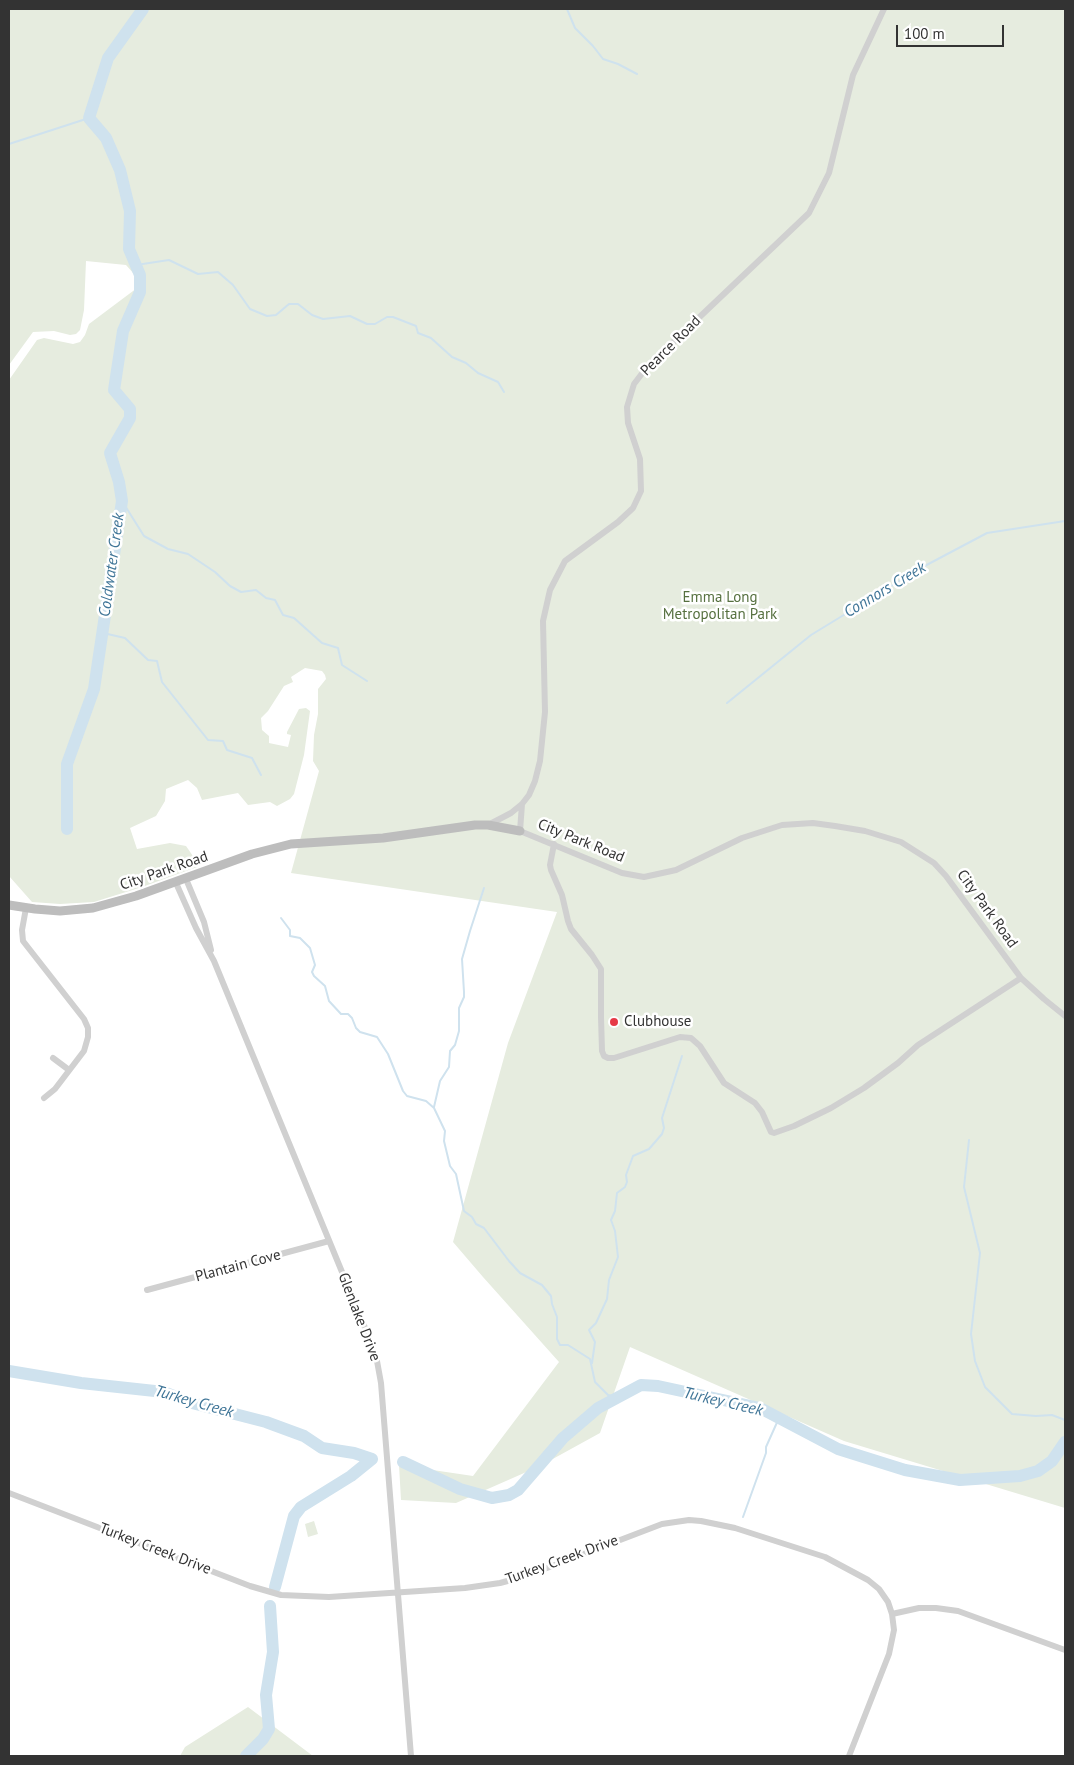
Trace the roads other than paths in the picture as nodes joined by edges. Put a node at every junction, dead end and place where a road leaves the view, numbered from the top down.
1 (884, 9) edge
2 (522, 804) junction
3 (488, 825) junction
4 (520, 831) junction
5 (554, 844) junction
6 (186, 879) junction
7 (176, 883) junction
8 (9, 905) edge
9 (26, 908) junction
10 (214, 961) junction
11 (1021, 978) junction
12 (1065, 1016) edge
13 (53, 1058) dead end
14 (69, 1070) junction
15 (44, 1098) dead end
16 (329, 1241) junction
17 (147, 1290) dead end
18 (9, 1493) edge
19 (398, 1591) junction
20 (892, 1614) junction
21 (1065, 1650) edge
22 (411, 1756) edge
23 (849, 1756) edge

1 - 2 street, Pearce Road
2 - 3 street, Pearce Road
2 - 4 street
3 - 4 street, City Park Road
3 - 6 street, City Park Road
4 - 5 street, City Park Road
5 - 11 street, City Park Road
5 - 11 street
6 - 7 street, City Park Road
6 - 10 street, Glenlake Drive
7 - 9 street, City Park Road
7 - 10 street, Glenlake Drive
8 - 9 street, City Park Road
9 - 14 street
10 - 16 street, Glenlake Drive
11 - 12 street, City Park Road
13 - 14 street
14 - 15 street
16 - 17 street, Plantain Cove
16 - 19 street, Glenlake Drive
18 - 19 street, Turkey Creek Drive
19 - 20 street, Turkey Creek Drive
19 - 22 street, Glenlake Drive
20 - 21 street
20 - 23 street, Turkey Creek Drive

